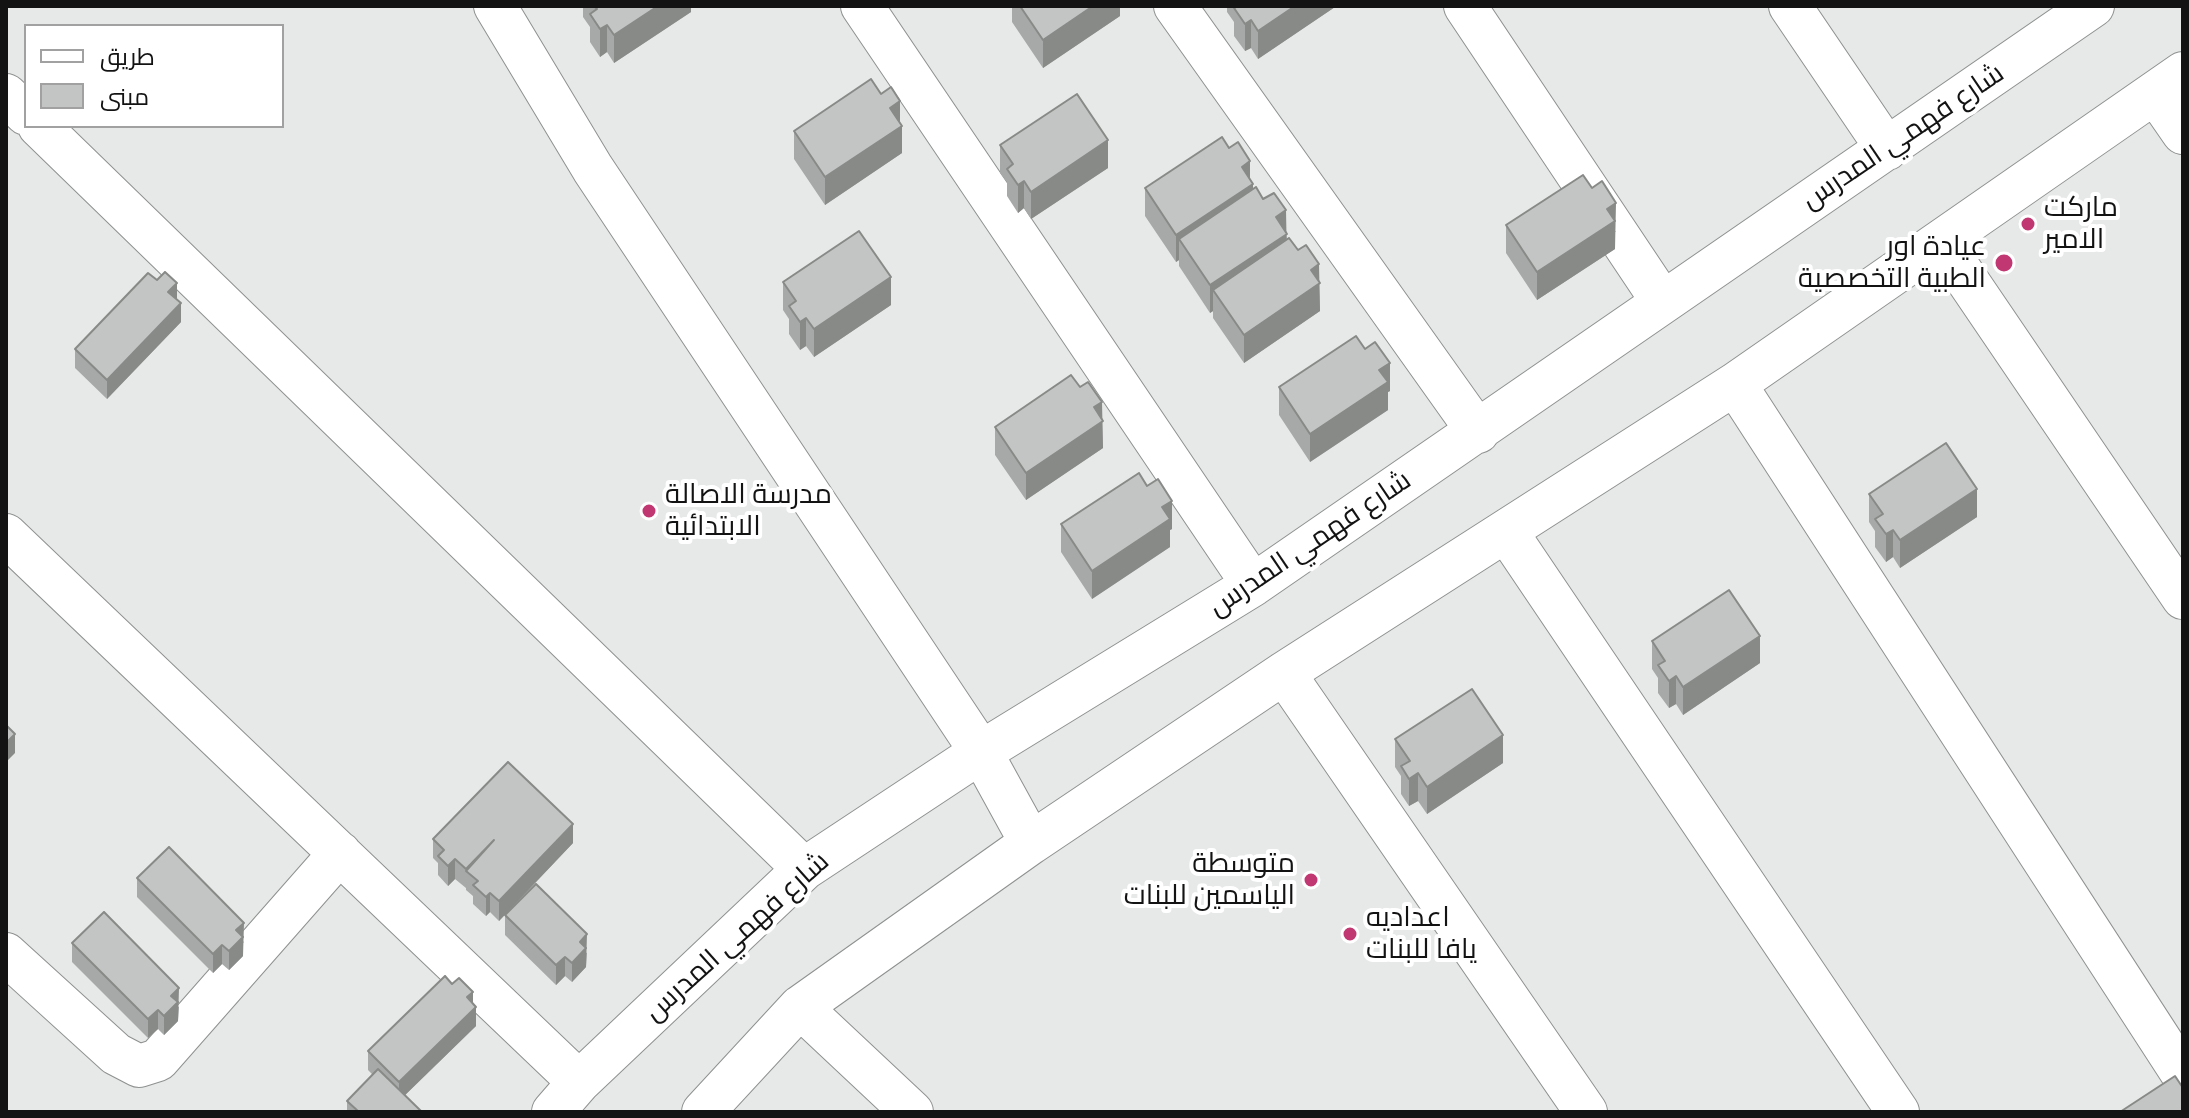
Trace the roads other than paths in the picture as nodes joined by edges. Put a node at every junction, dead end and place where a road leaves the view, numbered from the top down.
1 (495, 6) edge
2 (862, 6) edge
3 (1175, 6) edge
4 (1465, 6) edge
5 (1790, 6) edge
6 (2093, 6) edge
7 (2170, 83) edge
8 (6, 95) edge
9 (24, 112) edge
10 (41, 128) edge
11 (2183, 133) edge
12 (1887, 149) junction
13 (1942, 243) junction
14 (1662, 301) junction
15 (1735, 384) junction
16 (1478, 432) junction
17 (1506, 531) junction
18 (6, 535) edge
19 (1253, 585) junction
20 (2183, 598) edge
21 (1284, 673) junction
22 (981, 752) junction
23 (1031, 843) junction
24 (340, 853) junction
25 (804, 869) junction
26 (6, 954) edge
27 (800, 1007) junction
28 (2183, 1075) edge
29 (566, 1097) edge
30 (703, 1112) edge
31 (912, 1112) edge
32 (1586, 1112) edge
33 (1898, 1112) edge

1 - 22 street
2 - 19 street
3 - 16 street
4 - 14 street
5 - 12 street
6 - 12 street, شارع فهمي المدرس
7 - 11 street
7 - 13 street
8 - 9 street
10 - 25 street
12 - 14 street, شارع فهمي المدرس
13 - 15 street
13 - 20 street
14 - 16 street, شارع فهمي المدرس
15 - 17 street
15 - 28 street
16 - 19 street, شارع فهمي المدرس
17 - 21 street
17 - 33 street
18 - 24 street
19 - 22 street, شارع فهمي المدرس
21 - 23 street
21 - 32 street
22 - 23 street
22 - 25 street, شارع فهمي المدرس
23 - 27 street
24 - 26 street
24 - 29 street
25 - 29 street, شارع فهمي المدرس
27 - 30 street
27 - 31 street

